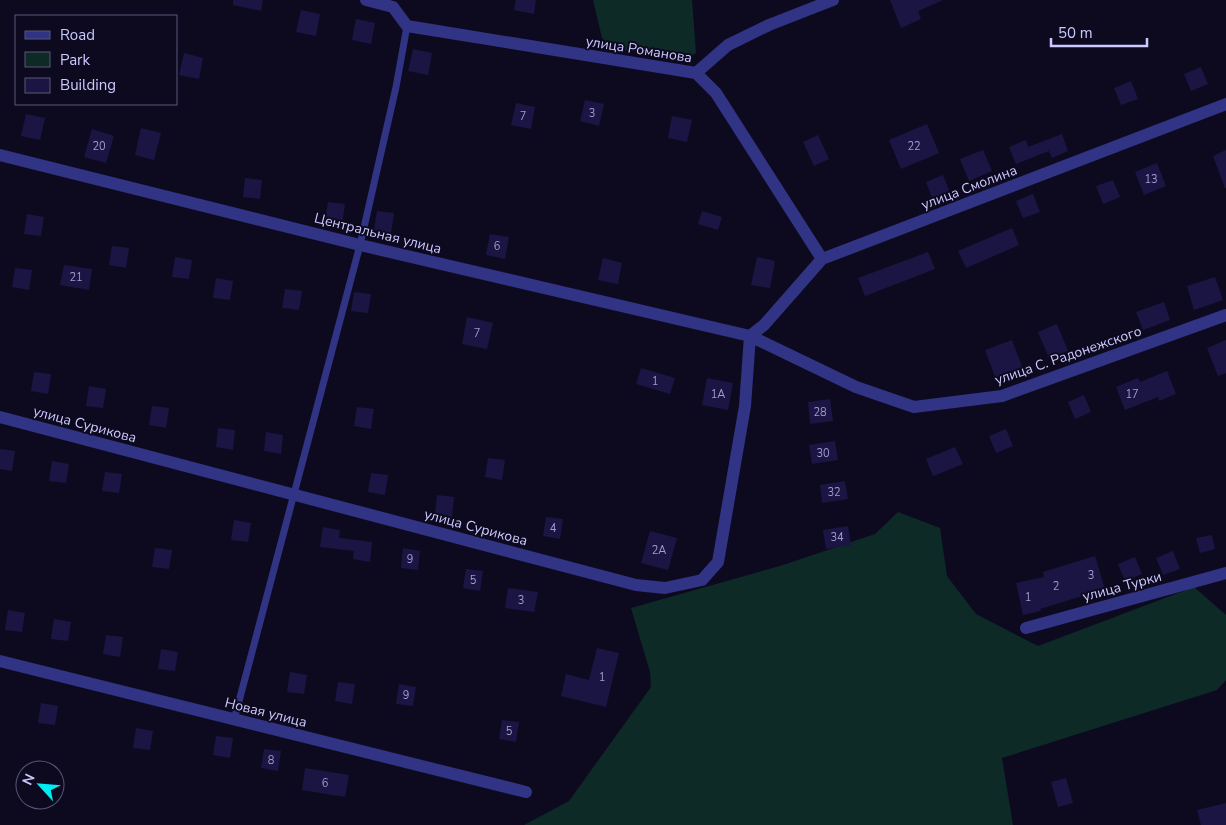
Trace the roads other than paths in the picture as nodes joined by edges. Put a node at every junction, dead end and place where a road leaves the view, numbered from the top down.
1 (366, 0) edge
2 (833, 0) edge
3 (407, 26) junction
4 (696, 73) junction
5 (1226, 104) edge
6 (0, 155) edge
7 (360, 245) junction
8 (822, 260) junction
9 (1226, 315) edge
10 (750, 336) junction
11 (0, 418) edge
12 (294, 495) junction
13 (1226, 573) edge
14 (1026, 628) dead end
15 (0, 661) edge
16 (234, 720) junction
17 (526, 792) dead end

1 - 3 street
2 - 4 street
3 - 4 street, улица Романова
3 - 7 lane
4 - 8 street, улица Романова
5 - 8 street, улица Смолина
6 - 7 street, Центральная улица
7 - 10 street, Центральная улица
7 - 12 lane
8 - 10 street, улица Смолина
9 - 10 street, улица С. Радонежского
10 - 12 street, улица Сурикова
11 - 12 street, улица Сурикова
12 - 16 lane
13 - 14 street, улица Турки
15 - 16 street, Новая улица
16 - 17 street, Новая улица

